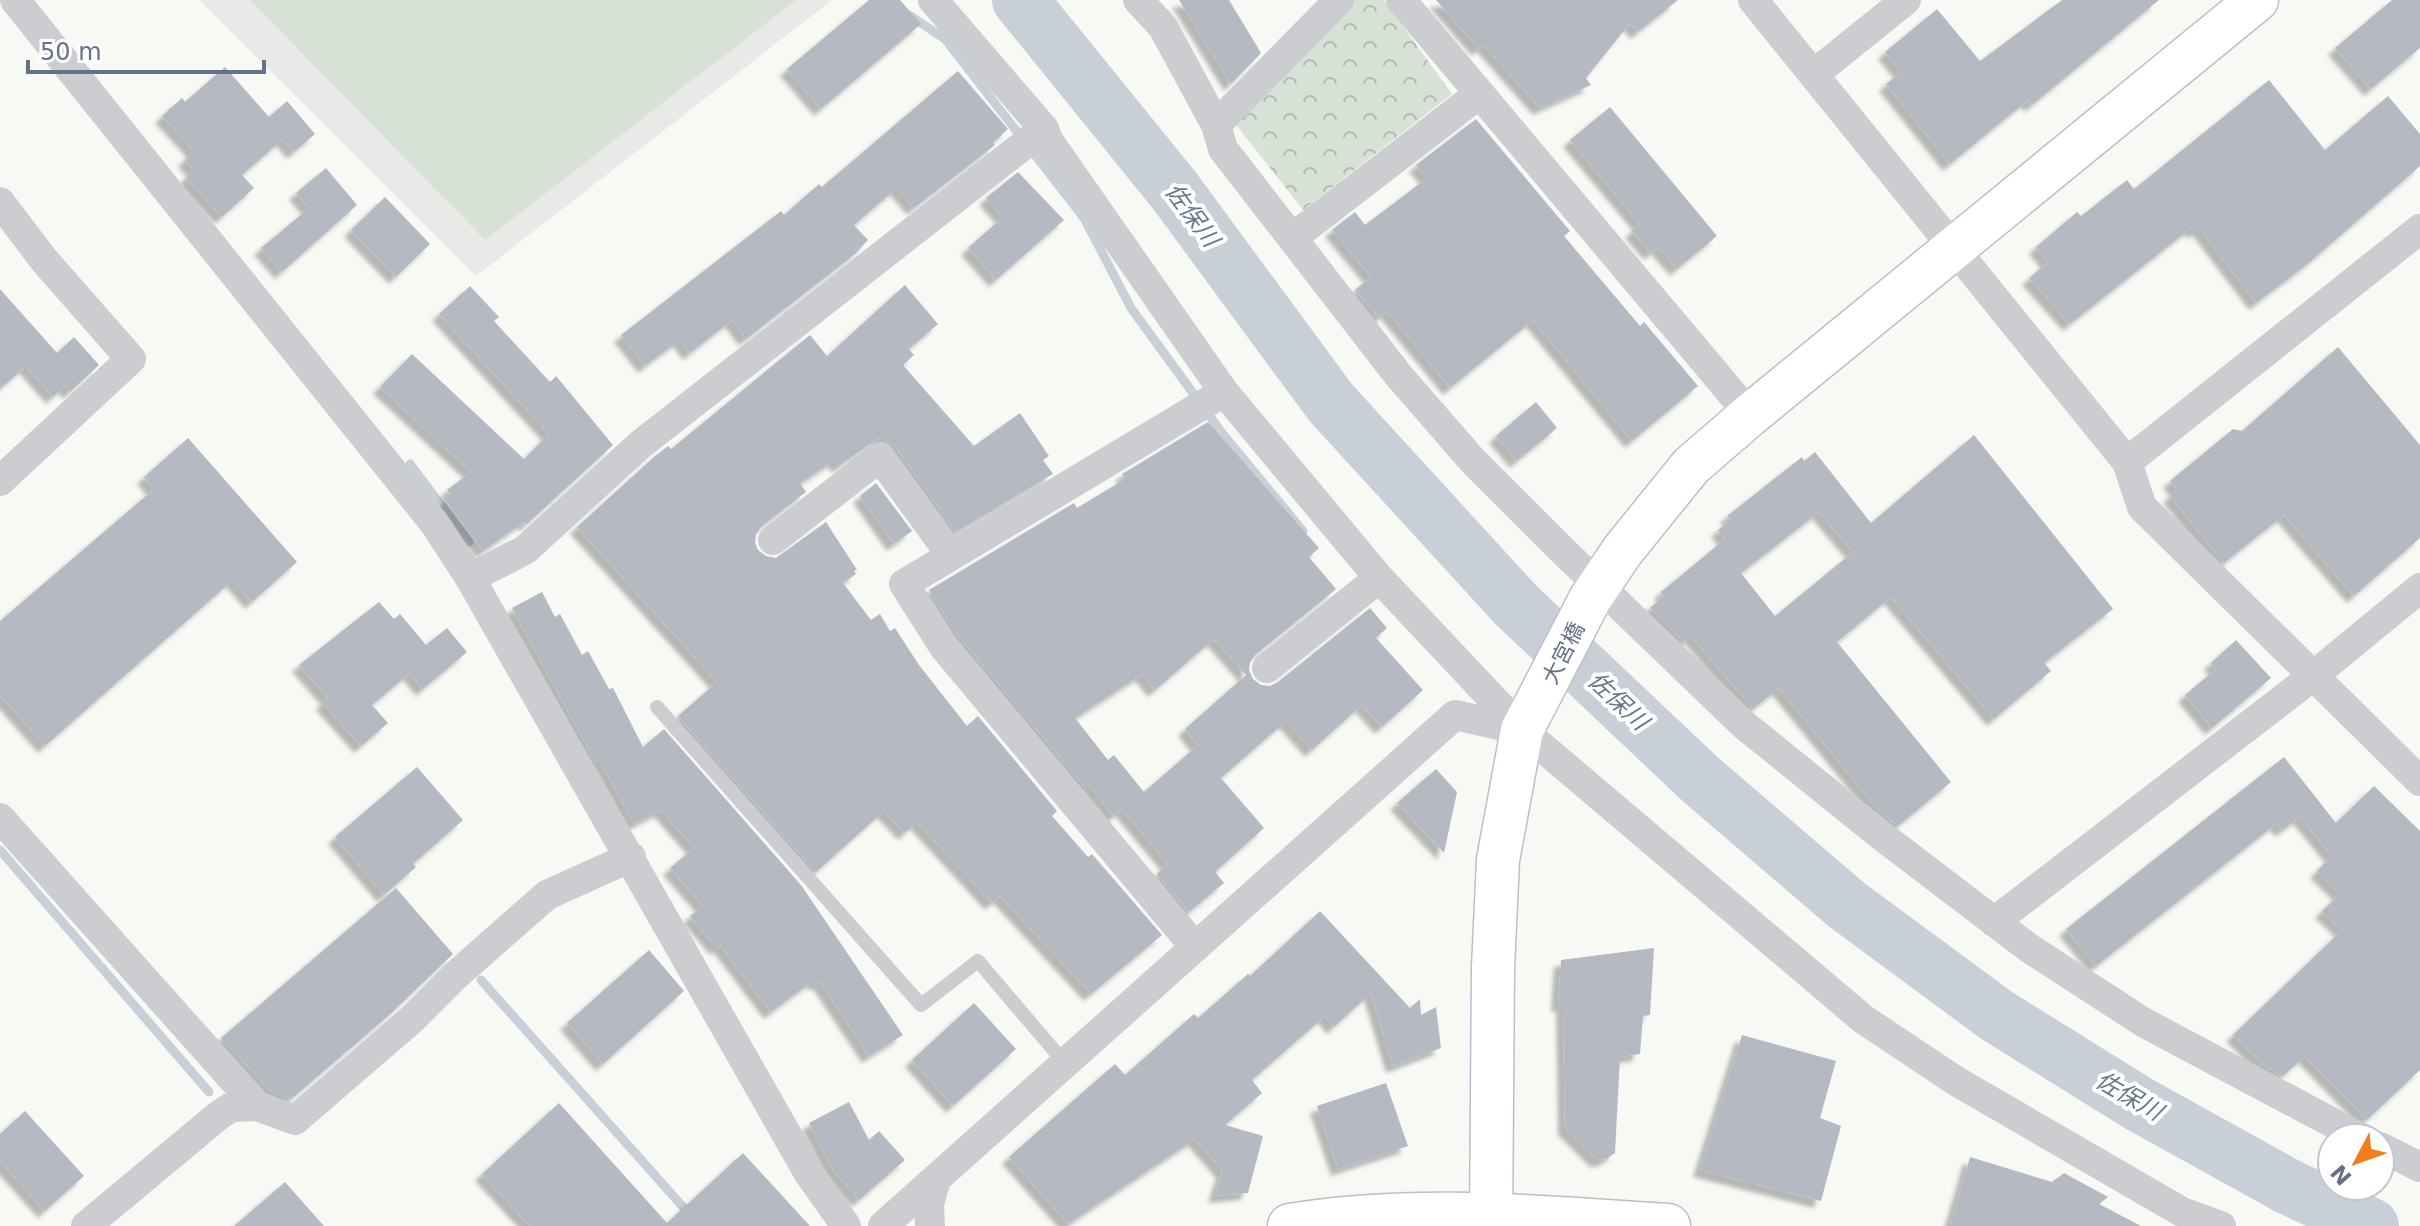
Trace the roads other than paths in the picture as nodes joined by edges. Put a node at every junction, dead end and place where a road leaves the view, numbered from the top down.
1 (15, 0) edge
2 (933, 0) edge
3 (1138, 0) edge
4 (1339, 0) edge
5 (1401, 0) edge
6 (1753, 0) edge
7 (1906, 0) edge
8 (2257, 0) edge
9 (1814, 74) junction
10 (1479, 94) junction
11 (1216, 125) junction
12 (1044, 129) junction
13 (0, 202) edge
14 (2420, 229) edge
15 (1292, 238) junction
16 (1953, 249) junction
17 (1224, 392) junction
18 (1750, 415) junction
19 (2127, 462) junction
20 (0, 481) edge
21 (773, 540) dead end
22 (951, 555) junction
23 (470, 578) junction
24 (1379, 578) junction
25 (2420, 588) edge
26 (1594, 592) junction
27 (1267, 668) dead end
28 (2313, 676) junction
29 (657, 707) dead end
30 (1529, 718) junction
31 (2420, 781) edge
32 (0, 818) edge
33 (631, 857) junction
34 (1994, 922) junction
35 (1195, 947) junction
36 (1064, 1062) junction
37 (257, 1106) junction
38 (2331, 1122) edge
39 (2396, 1155) edge
40 (2420, 1167) edge
41 (936, 1179) junction
42 (1491, 1220) edge
43 (86, 1226) edge
44 (846, 1226) edge
45 (883, 1226) edge
46 (930, 1226) edge
47 (1290, 1226) edge
48 (1668, 1226) edge
49 (2221, 1226) edge

1 - 23 street
2 - 12 street
3 - 11 street
4 - 11 street
5 - 10 street
6 - 9 street
7 - 9 street
8 - 16 street, 大宮橋
9 - 16 street
10 - 15 street
10 - 18 street
11 - 15 street
12 - 17 street
12 - 23 street
13 - 20 street
14 - 19 street
15 - 26 street
16 - 18 street, 大宮橋
16 - 19 street
17 - 22 street
17 - 24 street
18 - 26 street, 大宮橋
19 - 28 street
21 - 22 street
22 - 35 street
23 - 33 street
24 - 27 street
24 - 30 street
25 - 28 street
26 - 30 street, 大宮橋
26 - 34 street
28 - 31 street
28 - 34 street
29 - 36 lane
30 - 35 street
30 - 42 street, 大宮橋
30 - 49 street
32 - 37 street
33 - 37 street
33 - 44 street
34 - 38 street
35 - 36 street
36 - 41 street
37 - 43 street
39 - 40 street
41 - 45 street
41 - 46 street
42 - 47 highway
42 - 48 highway

